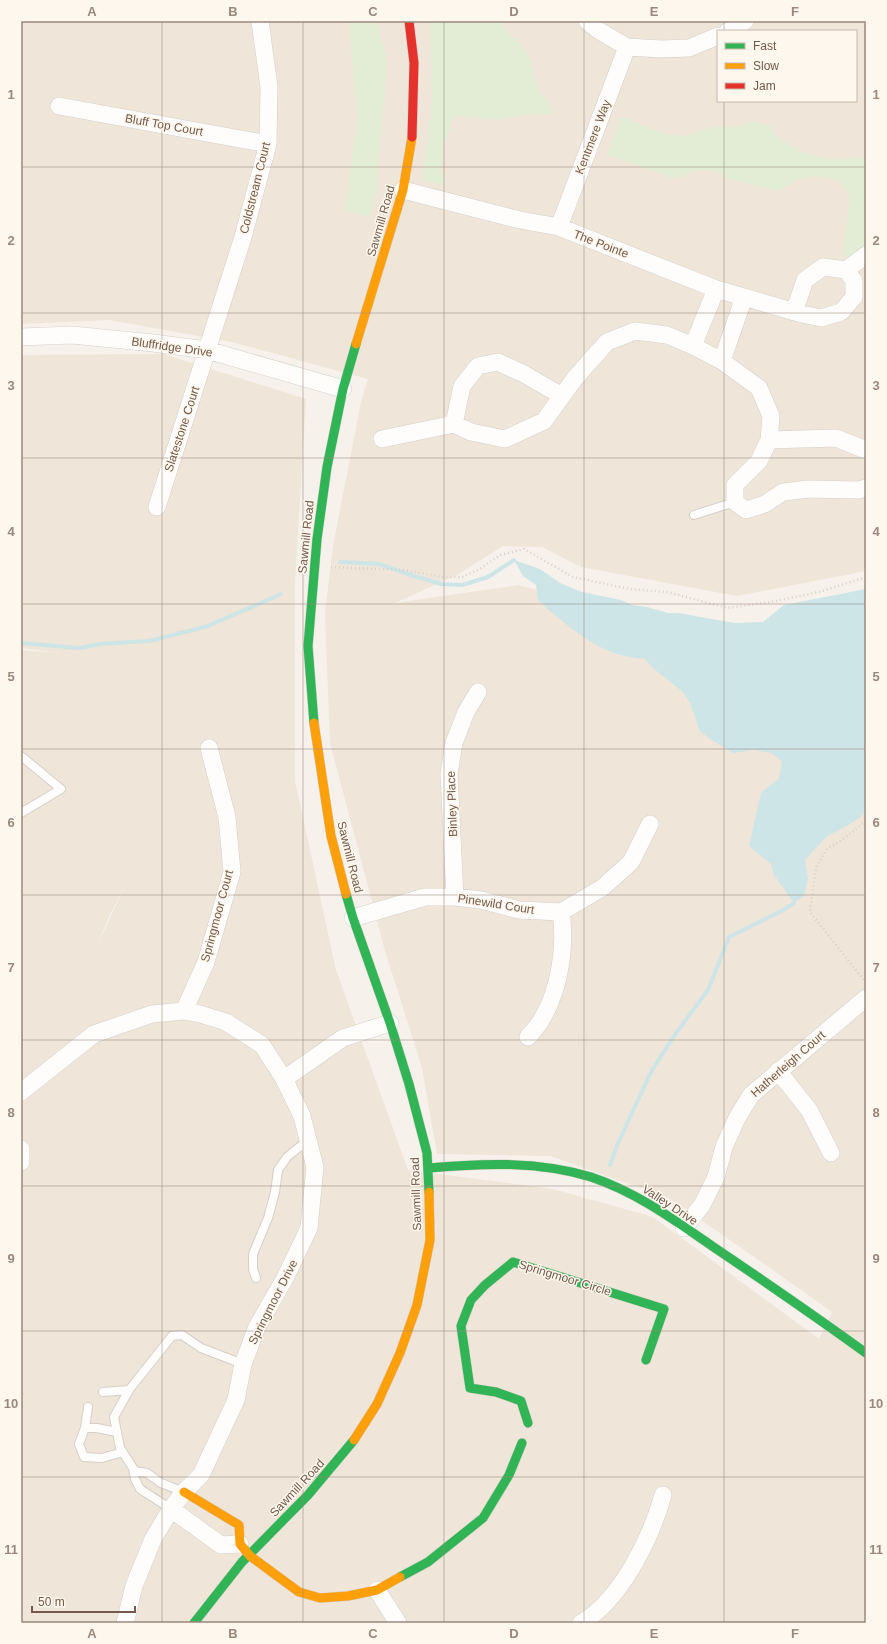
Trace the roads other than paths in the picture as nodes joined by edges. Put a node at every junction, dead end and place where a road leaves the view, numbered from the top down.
1 (260, 21) edge
2 (409, 21) edge
3 (587, 21) edge
4 (745, 21) edge
5 (730, 30) edge
6 (717, 36) edge
7 (627, 47) junction
8 (60, 106) dead end
9 (268, 144) junction
10 (403, 190) junction
11 (559, 227) junction
12 (866, 255) edge
13 (855, 277) edge
14 (716, 289) junction
15 (744, 297) junction
16 (794, 312) junction
17 (21, 337) edge
18 (692, 346) junction
19 (207, 350) junction
20 (722, 361) junction
21 (343, 389) junction
22 (562, 396) junction
23 (454, 424) junction
24 (382, 440) dead end
25 (769, 440) junction
26 (866, 450) edge
27 (866, 488) edge
28 (735, 502) junction
29 (157, 507) dead end
30 (694, 515) dead end
31 (478, 692) dead end
32 (209, 748) dead end
33 (22, 759) edge
34 (21, 813) edge
35 (650, 824) dead end
36 (455, 897) junction
37 (561, 912) junction
38 (353, 918) junction
39 (866, 998) edge
40 (184, 1011) junction
41 (390, 1023) junction
42 (528, 1037) dead end
43 (778, 1071) junction
44 (284, 1079) junction
45 (21, 1092) edge
46 (308, 1140) junction
47 (21, 1149) edge
48 (832, 1153) dead end
49 (21, 1162) edge
50 (429, 1168) junction
51 (684, 1228) junction
52 (256, 1278) dead end
53 (866, 1353) edge
54 (646, 1360) dead end
55 (243, 1364) junction
56 (129, 1390) junction
57 (103, 1392) dead end
58 (88, 1407) dead end
59 (528, 1423) dead end
60 (85, 1428) junction
61 (117, 1432) junction
62 (522, 1443) dead end
63 (123, 1452) junction
64 (134, 1471) junction
65 (184, 1492) junction
66 (663, 1495) dead end
67 (171, 1509) junction
68 (245, 1550) junction
69 (377, 1590) junction
70 (125, 1623) edge
71 (194, 1623) edge
72 (398, 1623) edge
73 (581, 1623) edge

1 - 9 street, Coldstream Court
2 - 10 street, Sawmill Road
3 - 7 street
4 - 5 street
6 - 7 street
7 - 11 street, Kentmere Way
8 - 9 street, Bluff Top Court
9 - 19 street, Coldstream Court
10 - 11 street, The Pointe
10 - 21 street, Sawmill Road
11 - 14 street, The Pointe
12 - 13 street
13 - 16 street, The Pointe
13 - 16 street
14 - 15 street, The Pointe
14 - 18 street
15 - 16 street, The Pointe
15 - 20 street
17 - 19 street, Bluffridge Drive
18 - 20 street
18 - 22 street
19 - 21 street, Bluffridge Drive
19 - 29 street, Slatestone Court
20 - 25 street
21 - 38 street, Sawmill Road
22 - 23 street
22 - 23 street
23 - 24 street
25 - 26 street
25 - 28 street
27 - 28 street
28 - 30 lane
31 - 36 street, Binley Place
32 - 40 street, Springmoor Court
33 - 34 lane
35 - 37 street
36 - 37 street, Pinewild Court
36 - 38 street, Pinewild Court
37 - 42 street
38 - 41 street, Sawmill Road
39 - 43 street, Hatherleigh Court
40 - 44 street, Springmoor Drive
40 - 45 street, Springmoor Drive
41 - 44 street
41 - 50 street, Sawmill Road
43 - 48 street
43 - 51 street, Hatherleigh Court
44 - 46 street, Springmoor Drive
46 - 52 lane
46 - 55 street, Springmoor Drive
47 - 49 street
50 - 51 street, Valley Drive
50 - 68 street, Sawmill Road
51 - 53 street, Valley Drive
54 - 59 street, Springmoor Circle
55 - 56 lane
55 - 65 street, Springmoor Drive
56 - 57 lane
56 - 61 lane
58 - 60 lane
60 - 61 lane
60 - 63 lane
61 - 63 lane
62 - 69 street
63 - 64 lane
64 - 65 lane
64 - 67 lane
65 - 67 street, Springmoor Drive
65 - 68 street
66 - 73 street
67 - 68 street
67 - 70 street, Springmoor Drive
68 - 69 street
68 - 71 street, Sawmill Road
69 - 72 street

